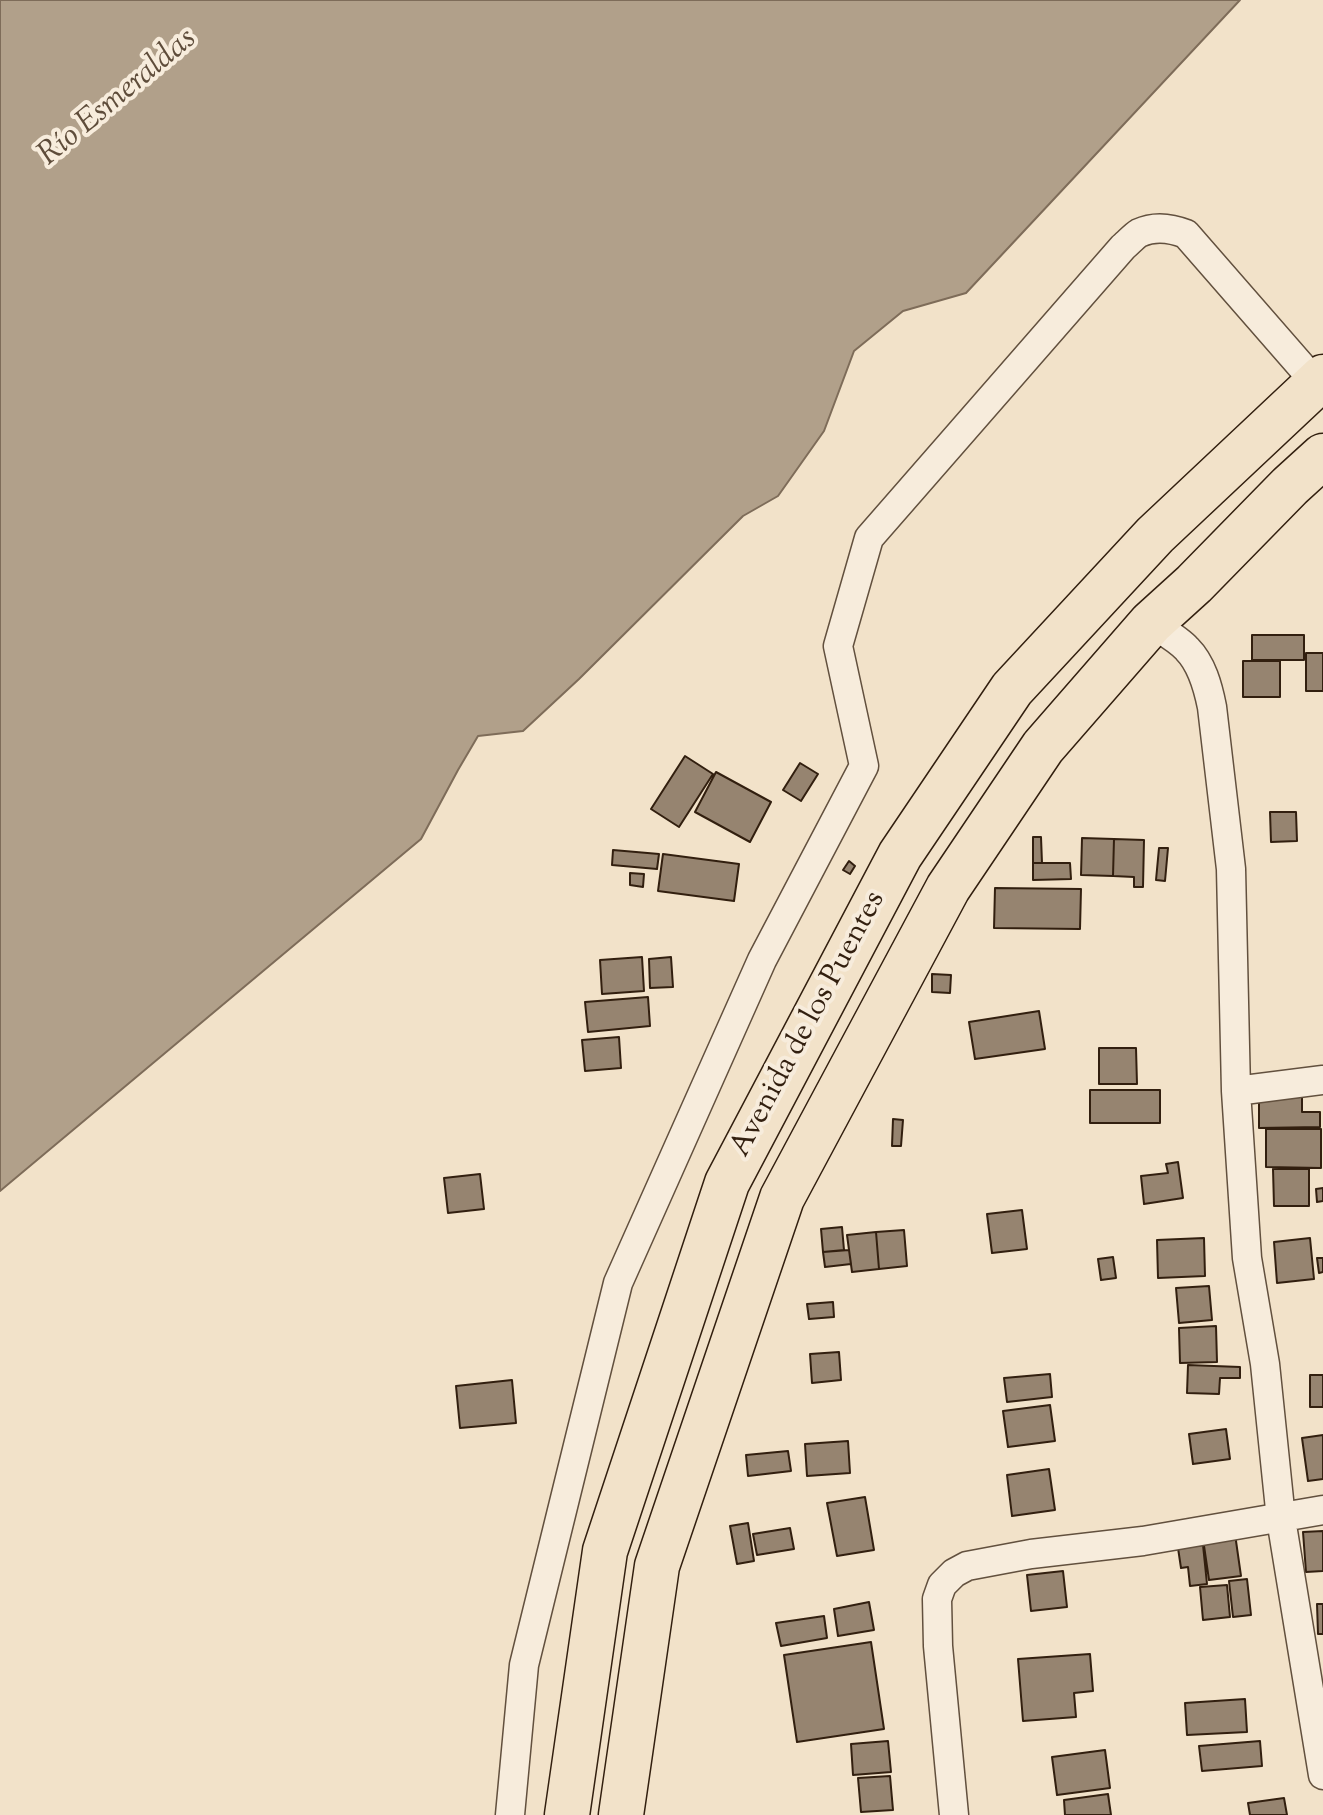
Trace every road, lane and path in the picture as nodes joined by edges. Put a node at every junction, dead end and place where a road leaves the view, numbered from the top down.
1 (1320, 380) edge
2 (1323, 456) edge
3 (1151, 623) junction
4 (1323, 1080) edge
5 (1236, 1091) junction
6 (1323, 1510) edge
7 (1281, 1519) junction
8 (1323, 1775) edge
9 (510, 1815) edge
10 (567, 1815) edge
11 (621, 1815) edge
12 (954, 1815) edge

1 - 9 street
1 - 10 main road, Avenida de los Puentes
2 - 3 main road, Avenida de los Puentes
3 - 5 street
3 - 11 main road, Avenida de los Puentes
4 - 5 street
5 - 7 street
6 - 7 street
7 - 8 street
7 - 12 street

